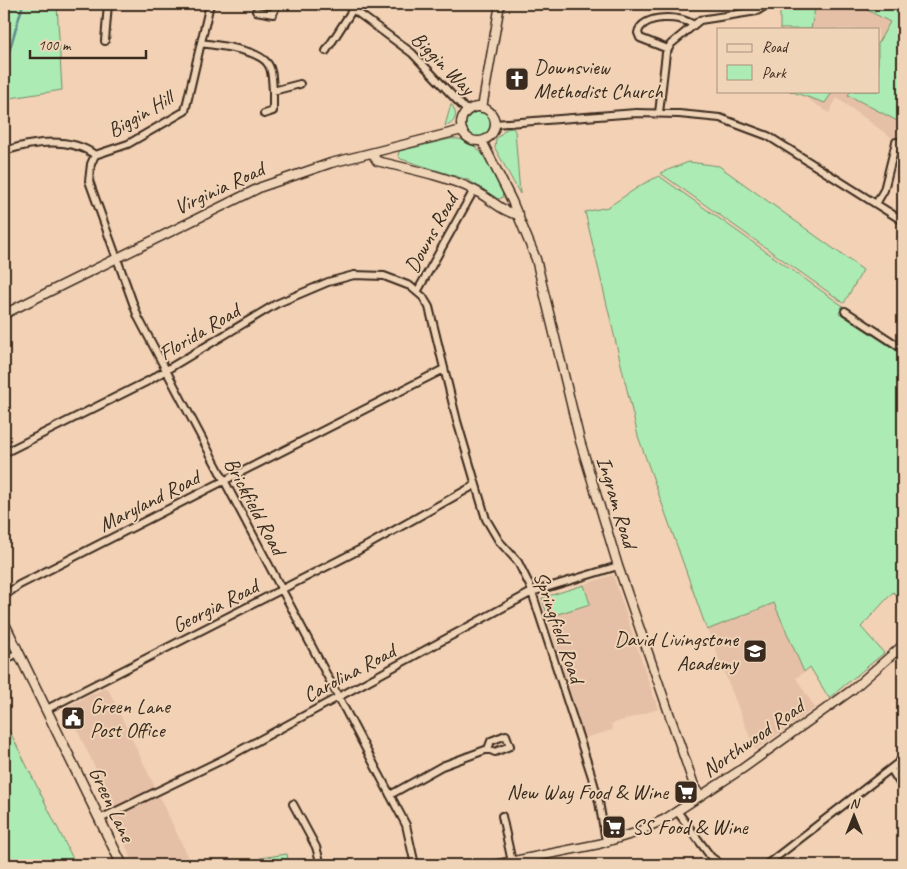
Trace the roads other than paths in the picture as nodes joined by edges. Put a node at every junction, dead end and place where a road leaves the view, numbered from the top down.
1 (108, 4) edge
2 (210, 4) edge
3 (277, 4) edge
4 (346, 4) edge
5 (500, 4) edge
6 (768, 4) edge
7 (353, 9) junction
8 (256, 11) dead end
9 (693, 25) junction
10 (106, 41) dead end
11 (201, 43) junction
12 (668, 49) junction
13 (326, 51) dead end
14 (300, 84) dead end
15 (273, 91) junction
16 (482, 108) junction
17 (468, 111) junction
18 (659, 113) junction
19 (264, 114) dead end
20 (495, 124) junction
21 (462, 130) junction
22 (482, 140) junction
23 (896, 142) dead end
24 (4, 150) edge
25 (372, 153) junction
26 (95, 155) junction
27 (474, 190) junction
28 (876, 204) junction
29 (519, 215) junction
30 (903, 221) edge
31 (116, 258) junction
32 (417, 292) junction
33 (845, 311) dead end
34 (4, 314) edge
35 (903, 349) edge
36 (444, 368) junction
37 (166, 371) junction
38 (4, 453) edge
39 (223, 481) junction
40 (475, 485) junction
41 (618, 566) junction
42 (280, 590) junction
43 (532, 592) junction
44 (4, 596) edge
45 (4, 623) edge
46 (903, 645) edge
47 (19, 652) junction
48 (4, 661) edge
49 (338, 698) junction
50 (47, 709) junction
51 (488, 749) dead end
52 (903, 759) edge
53 (891, 769) junction
54 (903, 788) edge
55 (699, 794) junction
56 (390, 795) junction
57 (293, 804) dead end
58 (677, 811) junction
59 (502, 816) dead end
60 (100, 819) junction
61 (606, 841) junction
62 (512, 862) junction
63 (502, 864) edge
64 (122, 865) edge
65 (321, 865) edge
66 (416, 865) edge
67 (494, 865) edge
68 (722, 865) edge
69 (766, 865) edge

1 - 10 street
2 - 11 street, Biggin Hill
3 - 8 street
4 - 7 street, Biggin Way
5 - 16 street
6 - 9 street
7 - 13 street
7 - 17 street, Biggin Way
9 - 12 street
9 - 12 street
11 - 15 street
11 - 26 street, Biggin Hill
12 - 18 street
14 - 15 street
15 - 19 street
16 - 17 street
16 - 20 street
17 - 21 street
18 - 20 street
18 - 28 street
20 - 22 street
21 - 22 street
21 - 25 street, Virginia Road
22 - 29 street, Ingram Road
23 - 28 street
24 - 26 street
25 - 27 street
25 - 31 street, Virginia Road
26 - 31 street, Brickfield Road
27 - 29 street
27 - 32 street, Downs Road
28 - 30 street
29 - 41 street, Ingram Road
31 - 34 street, Virginia Road
31 - 37 street, Brickfield Road
32 - 36 street, Springfield Road
32 - 37 street, Florida Road
33 - 35 street
36 - 39 street, Maryland Road
36 - 40 street, Springfield Road
37 - 38 street, Florida Road
37 - 39 street, Brickfield Road
39 - 42 street, Brickfield Road
39 - 44 street, Maryland Road
40 - 42 street, Georgia Road
40 - 43 street, Springfield Road
41 - 43 street, Carolina Road
41 - 55 street, Ingram Road
42 - 49 street, Brickfield Road
42 - 50 street, Georgia Road
43 - 49 street, Carolina Road
43 - 61 street, Springfield Road
45 - 47 main road, Green Lane
46 - 55 street, Northwood Road
47 - 48 street
47 - 50 main road, Green Lane
49 - 56 street, Brickfield Road
49 - 60 street, Carolina Road
50 - 60 main road, Green Lane
51 - 56 street
52 - 53 street
53 - 54 street
53 - 69 street
55 - 58 street, Northwood Road
56 - 66 street, Brickfield Road
57 - 65 street
58 - 61 street, Northwood Road
58 - 68 street
59 - 62 street
60 - 64 main road, Green Lane
61 - 62 street, Northwood Road
62 - 63 street, Northwood Road
63 - 67 street, Northwood Road

